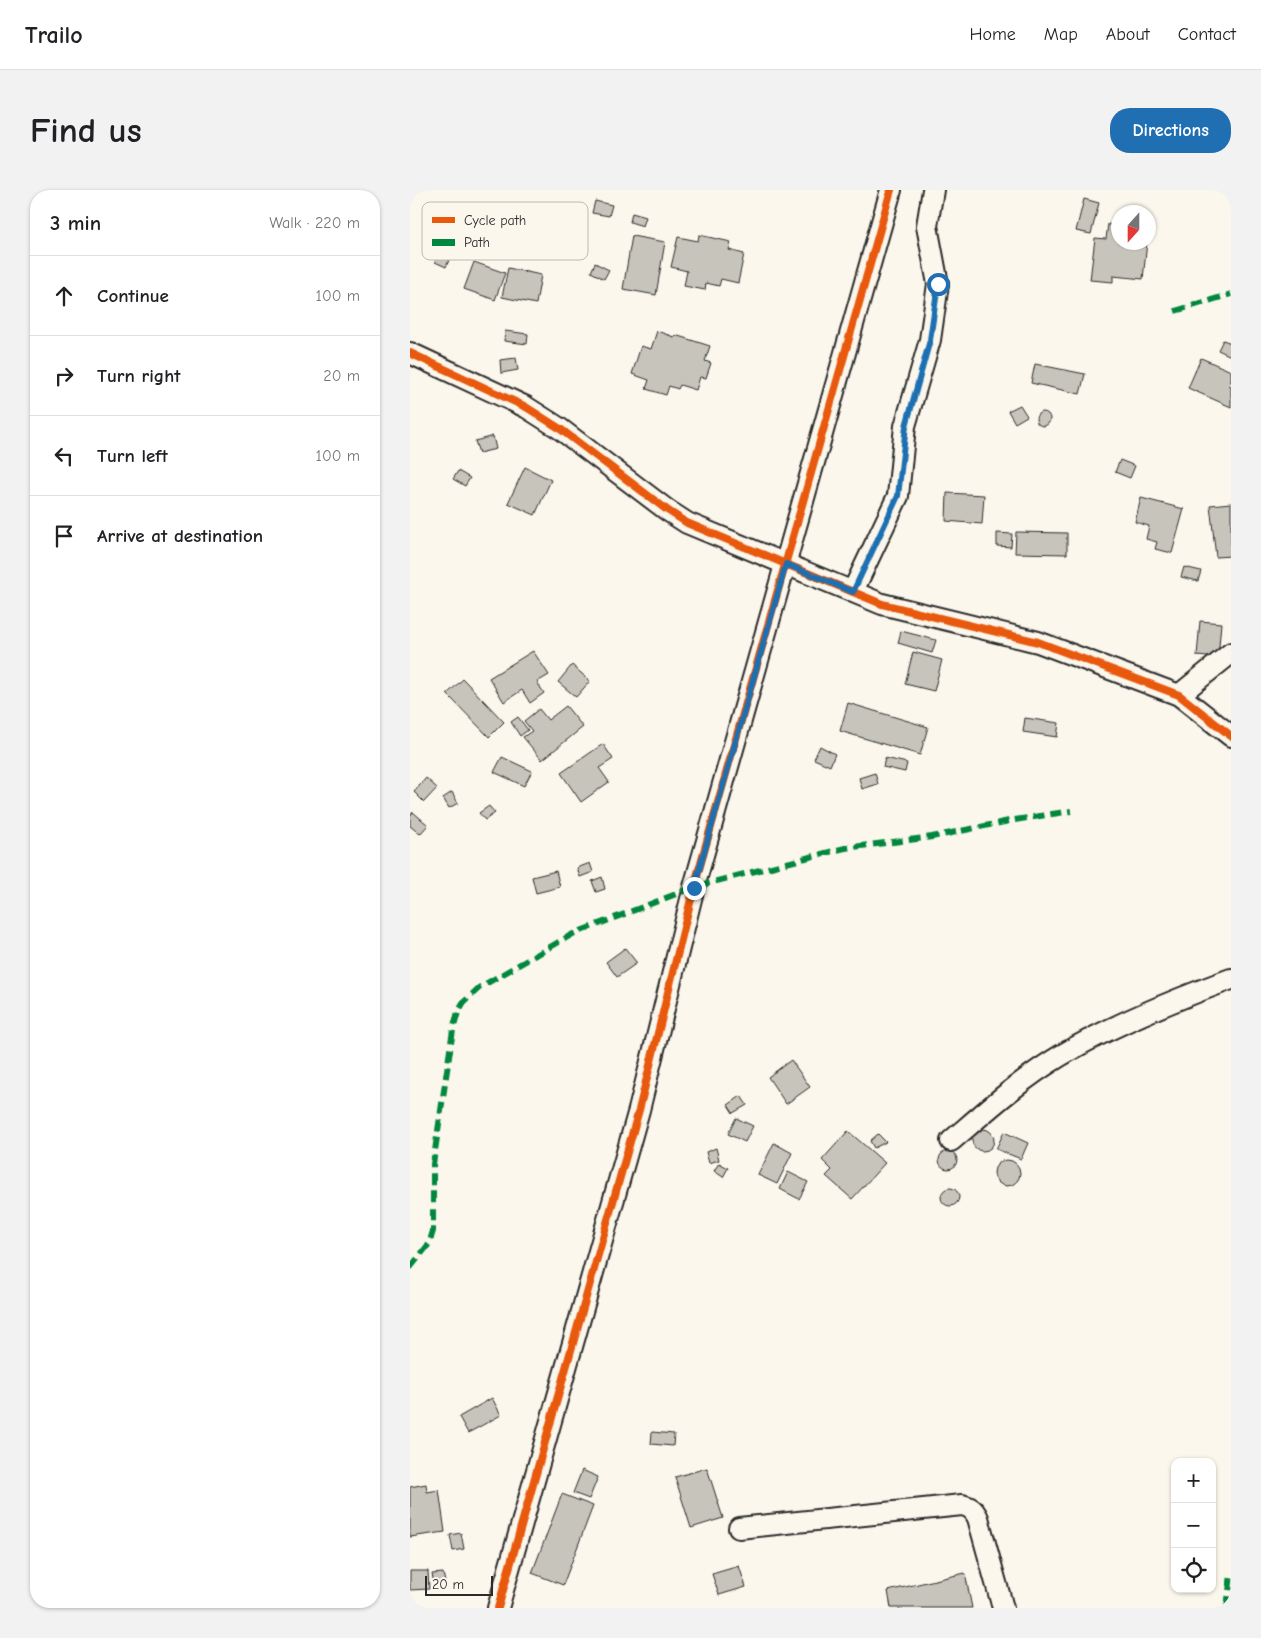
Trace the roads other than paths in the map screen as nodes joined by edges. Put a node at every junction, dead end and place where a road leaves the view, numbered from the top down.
1 (891, 190) edge
2 (934, 190) edge
3 (410, 352) edge
4 (786, 564) junction
5 (853, 592) junction
6 (1231, 653) edge
7 (1179, 696) junction
8 (1231, 736) edge
9 (1231, 979) edge
10 (951, 1140) dead end
11 (739, 1528) dead end
12 (498, 1608) edge
13 (1002, 1608) edge

1 - 4 street
2 - 5 street
3 - 4 street
4 - 5 street
4 - 12 street
5 - 7 street
6 - 7 street
7 - 8 street
9 - 10 street
11 - 13 street

